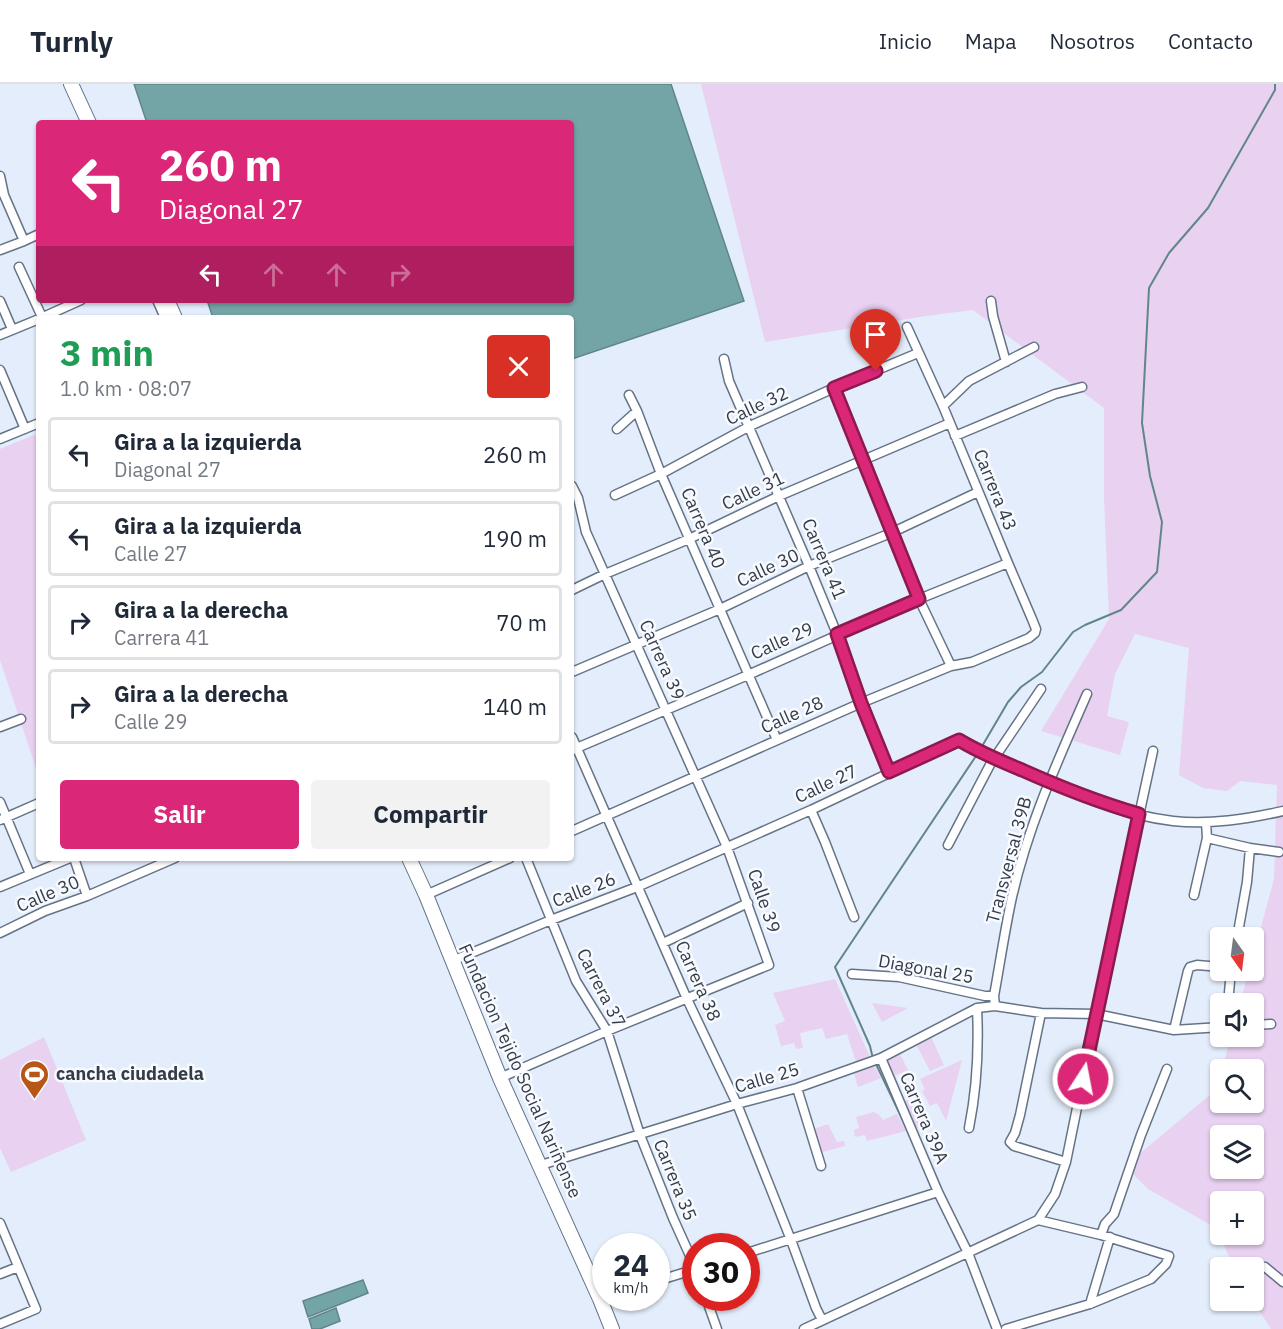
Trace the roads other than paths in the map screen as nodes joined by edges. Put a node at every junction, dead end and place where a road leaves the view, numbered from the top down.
1 (71, 84) edge
2 (88, 120) edge
3 (0, 176) edge
4 (36, 235) edge
5 (24, 241) junction
6 (0, 250) edge
7 (19, 267) dead end
8 (0, 301) edge
9 (991, 301) dead end
10 (75, 303) edge
11 (38, 315) edge
12 (50, 315) edge
13 (36, 321) edge
14 (907, 327) dead end
15 (12, 329) junction
16 (0, 335) edge
17 (1034, 347) dead end
18 (918, 353) junction
19 (724, 359) dead end
20 (1006, 362) junction
21 (0, 370) edge
22 (1082, 387) dead end
23 (834, 388) junction
24 (629, 394) dead end
25 (943, 406) junction
26 (637, 411) junction
27 (950, 423) junction
28 (36, 424) edge
29 (750, 426) junction
30 (25, 429) junction
31 (617, 429) dead end
32 (955, 436) junction
33 (0, 439) edge
34 (863, 460) junction
35 (661, 474) junction
36 (574, 490) edge
37 (978, 492) junction
38 (615, 495) dead end
39 (779, 496) junction
40 (891, 533) junction
41 (689, 539) junction
42 (1008, 563) junction
43 (809, 566) junction
44 (605, 574) junction
45 (574, 589) edge
46 (919, 599) junction
47 (720, 609) junction
48 (837, 634) junction
49 (1029, 638) joint
50 (637, 644) junction
51 (951, 666) junction
52 (574, 671) edge
53 (748, 675) junction
54 (1041, 689) dead end
55 (1087, 694) dead end
56 (861, 703) junction
57 (667, 709) junction
58 (21, 719) dead end
59 (0, 728) edge
60 (777, 740) junction
61 (574, 749) edge
62 (1153, 751) dead end
63 (995, 759) junction
64 (889, 772) junction
65 (695, 777) junction
66 (1048, 782) junction
67 (0, 802) edge
68 (36, 804) edge
69 (811, 810) junction
70 (1283, 811) edge
71 (1139, 814) junction
72 (606, 815) junction
73 (3, 819) edge
74 (1206, 822) junction
75 (574, 830) edge
76 (1207, 838) junction
77 (948, 845) dead end
78 (728, 847) junction
79 (1250, 848) junction
80 (1279, 852) dead end
81 (64, 861) edge
82 (73, 861) edge
83 (168, 861) edge
84 (409, 861) edge
85 (503, 861) edge
86 (527, 861) edge
87 (30, 874) junction
88 (0, 887) edge
89 (637, 887) junction
90 (426, 895) junction
91 (1194, 895) dead end
92 (87, 896) junction
93 (748, 903) junction
94 (854, 917) dead end
95 (550, 920) junction
96 (1239, 927) edge
97 (1, 931) edge
98 (663, 943) junction
99 (452, 961) junction
100 (1210, 966) edge
101 (852, 974) dead end
102 (994, 996) junction
103 (687, 999) junction
104 (995, 1006) junction
105 (977, 1008) junction
106 (1041, 1013) junction
107 (1096, 1014) junction
108 (1264, 1024) edge
109 (1271, 1024) dead end
110 (1210, 1028) edge
111 (1174, 1030) junction
112 (607, 1031) junction
113 (876, 1060) junction
114 (1167, 1069) dead end
115 (500, 1078) junction
116 (797, 1088) junction
117 (737, 1104) junction
118 (969, 1128) dead end
119 (640, 1135) junction
120 (1066, 1162) junction
121 (541, 1165) junction
122 (821, 1166) dead end
123 (938, 1192) junction
124 (1038, 1220) junction
125 (0, 1223) edge
126 (1106, 1236) junction
127 (682, 1238) edge
128 (791, 1240) junction
129 (760, 1249) edge
130 (968, 1253) junction
131 (18, 1267) junction
132 (1265, 1267) dead end
133 (0, 1274) edge
134 (592, 1274) edge
135 (1283, 1282) edge
136 (1090, 1304) junction
137 (607, 1311) edge
138 (711, 1311) edge
139 (822, 1320) junction
140 (0, 1324) edge
141 (612, 1329) edge
142 (717, 1329) edge
143 (804, 1329) edge
144 (997, 1329) edge
145 (1006, 1329) edge

1 - 2 main road
3 - 5 street
4 - 5 street
5 - 6 street
7 - 11 street
8 - 15 street
9 - 20 street
10 - 12 street
13 - 15 street
14 - 18 street, Carrera 43
15 - 16 street
17 - 20 street
18 - 23 street, Calle 32
18 - 25 street, Carrera 43
19 - 29 street, Carrera 41
20 - 25 street
21 - 30 street
22 - 32 street
23 - 29 street, Calle 32
23 - 34 street
24 - 26 street, Carrera 40
25 - 27 street, Carrera 43
26 - 31 street
26 - 35 street, Carrera 40
27 - 32 street, Carrera 43
27 - 34 street, Calle 31
28 - 30 street
29 - 35 street, Calle 32
29 - 39 street, Carrera 41
30 - 33 street
32 - 37 street, Carrera 43
34 - 39 street, Calle 31
34 - 40 street
35 - 38 street, Calle 32
35 - 41 street, Carrera 40
36 - 44 street, Carrera 39
37 - 40 street, Calle 30
37 - 42 street, Carrera 43
39 - 41 street, Calle 31
39 - 43 street, Carrera 41
40 - 43 street, Calle 30
40 - 46 street
41 - 44 street, Calle 31
41 - 47 street, Carrera 40
42 - 46 street, Calle 29
42 - 49 street, Carrera 43
43 - 47 street, Calle 30
43 - 48 street, Carrera 41
44 - 45 street, Calle 31
44 - 50 street, Carrera 39
46 - 48 street, Calle 29
46 - 51 street
47 - 50 street, Calle 30
47 - 53 street, Carrera 40
48 - 53 street, Calle 29
48 - 56 street, Carrera 41
49 - 51 street, Calle 28
50 - 52 street, Calle 30
50 - 57 street, Carrera 39
51 - 56 street, Calle 28
53 - 57 street, Calle 29
53 - 60 street, Carrera 40
54 - 63 street
55 - 66 street, Transversal 39B
56 - 60 street, Calle 28
56 - 64 street, Carrera 41
57 - 61 street, Calle 29
57 - 65 street, Carrera 39
58 - 59 street
60 - 65 street, Calle 28
61 - 72 street, Carrera 38
62 - 71 street
63 - 64 street, Calle 27
63 - 66 street
63 - 77 street
64 - 69 street, Calle 27
65 - 72 street, Calle 28
65 - 78 street, Carrera 39
66 - 71 street
66 - 102 street, Transversal 39B
67 - 73 street
68 - 73 street
69 - 78 street, Calle 27
69 - 94 street
70 - 74 street
71 - 74 street
71 - 107 street
72 - 75 street, Calle 28
72 - 89 street, Carrera 38
73 - 87 street
74 - 76 street
76 - 79 street
76 - 91 street
78 - 89 street, Calle 26
78 - 93 street, Calle 39
79 - 80 street
79 - 96 street
81 - 87 street, Calle 30
82 - 92 street
83 - 92 street, Calle 30
84 - 90 main road, Fundacion Tejido Social Nariñense
85 - 90 street
86 - 95 street, Carrera 37
87 - 88 street, Calle 30
89 - 95 street, Calle 26
89 - 98 street, Carrera 38
90 - 99 main road, Fundacion Tejido Social Nariñense
92 - 97 street, Calle 30
93 - 98 street
93 - 103 street, Calle 39
95 - 99 street, Calle 26
95 - 112 street, Carrera 37
98 - 103 street, Carrera 38
99 - 115 main road, Fundacion Tejido Social Nariñense
100 - 111 street
101 - 102 street, Diagonal 25
102 - 104 street, Transversal 39B
103 - 112 street
103 - 117 street, Carrera 38
104 - 105 street, Calle 25
104 - 106 street
105 - 113 street, Calle 25
105 - 118 street
106 - 107 street
106 - 120 street
107 - 111 street
107 - 120 street
108 - 109 street
110 - 111 street
112 - 115 street
112 - 119 street, Carrera 37
113 - 116 street, Calle 25
113 - 123 street, Carrera 39A
114 - 126 street
115 - 121 main road, Fundacion Tejido Social Nariñense
116 - 117 street, Calle 25
116 - 122 street
117 - 119 street, Calle 25
117 - 128 street, Carrera 38
119 - 121 street, Calle 25
119 - 127 street, Carrera 35
120 - 124 street
121 - 134 main road, Fundacion Tejido Social Nariñense
123 - 128 street
123 - 130 street, Carrera 39A
124 - 126 street
124 - 130 street
125 - 131 street
126 - 136 street
126 - 136 street
128 - 129 street
128 - 139 street, Carrera 38
130 - 139 street
130 - 144 street, Carrera 39A
131 - 133 street
131 - 140 street
132 - 135 street
136 - 145 street
137 - 141 main road, Fundacion Tejido Social Nariñense
138 - 142 street
139 - 143 street

